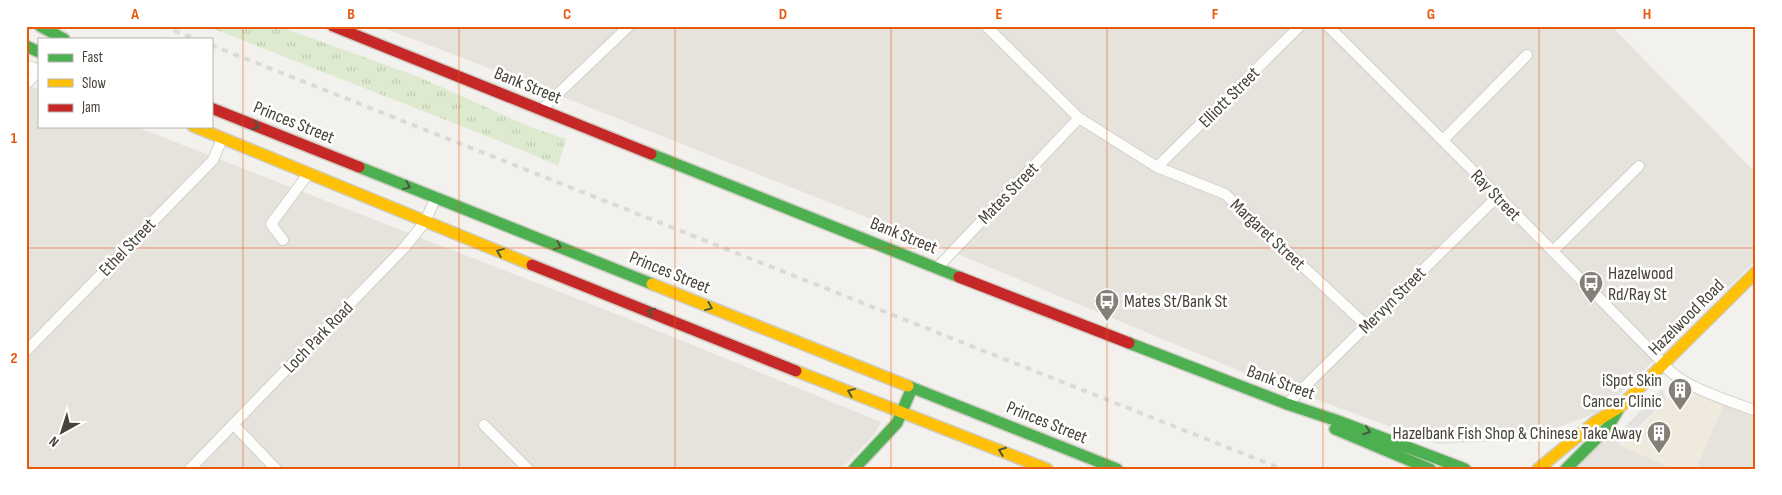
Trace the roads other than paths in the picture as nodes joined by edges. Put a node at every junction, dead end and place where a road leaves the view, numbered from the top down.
1 (40, 26) edge
2 (333, 26) edge
3 (628, 26) edge
4 (986, 26) edge
5 (1300, 26) edge
6 (1328, 26) edge
7 (61, 38) edge
8 (26, 46) edge
9 (38, 52) edge
10 (1527, 55) dead end
11 (26, 64) edge
12 (38, 70) edge
13 (38, 71) edge
14 (26, 84) edge
15 (212, 108) edge
16 (542, 109) junction
17 (1079, 118) junction
18 (197, 128) edge
19 (222, 139) junction
20 (1443, 140) junction
21 (1639, 166) dead end
22 (1157, 168) junction
23 (308, 174) junction
24 (436, 197) junction
25 (1497, 197) junction
26 (425, 222) junction
27 (283, 240) dead end
28 (1553, 251) junction
29 (937, 268) junction
30 (1756, 272) edge
31 (1367, 326) junction
32 (26, 351) edge
33 (1664, 364) junction
34 (912, 388) junction
35 (1287, 404) junction
36 (1620, 407) junction
37 (1756, 410) edge
38 (902, 413) junction
39 (233, 424) junction
40 (484, 425) dead end
41 (190, 469) edge
42 (276, 469) edge
43 (528, 469) edge
44 (854, 469) edge
45 (1048, 469) edge
46 (1117, 469) edge
47 (1430, 469) edge
48 (1465, 469) edge
49 (1538, 469) edge
50 (1566, 469) edge

1 - 7 main road
2 - 16 main road, Bank Street
3 - 16 street
4 - 17 street, Margaret Street
5 - 22 street, Elliott Street
6 - 20 street, Ray Street
8 - 9 main road
10 - 20 street
11 - 12 street
13 - 14 street
15 -> 24 main road, Princes Street
16 - 29 main road, Bank Street
17 - 22 street, Margaret Street
17 - 29 street, Mates Street
18 - 19 main road
19 - 23 main road
19 - 32 street, Ethel Street
20 - 25 street, Ray Street
21 - 28 street
22 - 31 street, Margaret Street
23 - 26 main road
23 - 27 street
24 - 26 street, Loch Park Road
24 -> 34 main road, Princes Street
25 - 28 street, Ray Street
25 - 31 street, Mervyn Street
38 -> 26 main road
26 - 39 street, Loch Park Road
28 - 33 street, Ray Street
29 - 35 main road, Bank Street
30 - 33 main road, Hazelwood Road
31 - 35 street, Mervyn Street
33 - 36 main road, Hazelwood Road
33 - 37 street, Ray Street
34 - 38 main road
34 - 46 main road, Princes Street
35 - 47 main road
35 -> 48 main road, Bank Street
36 - 49 main road
36 - 50 main road
38 - 44 main road
45 -> 38 main road
39 - 41 street, Loch Park Road
39 - 42 street
40 - 43 street

